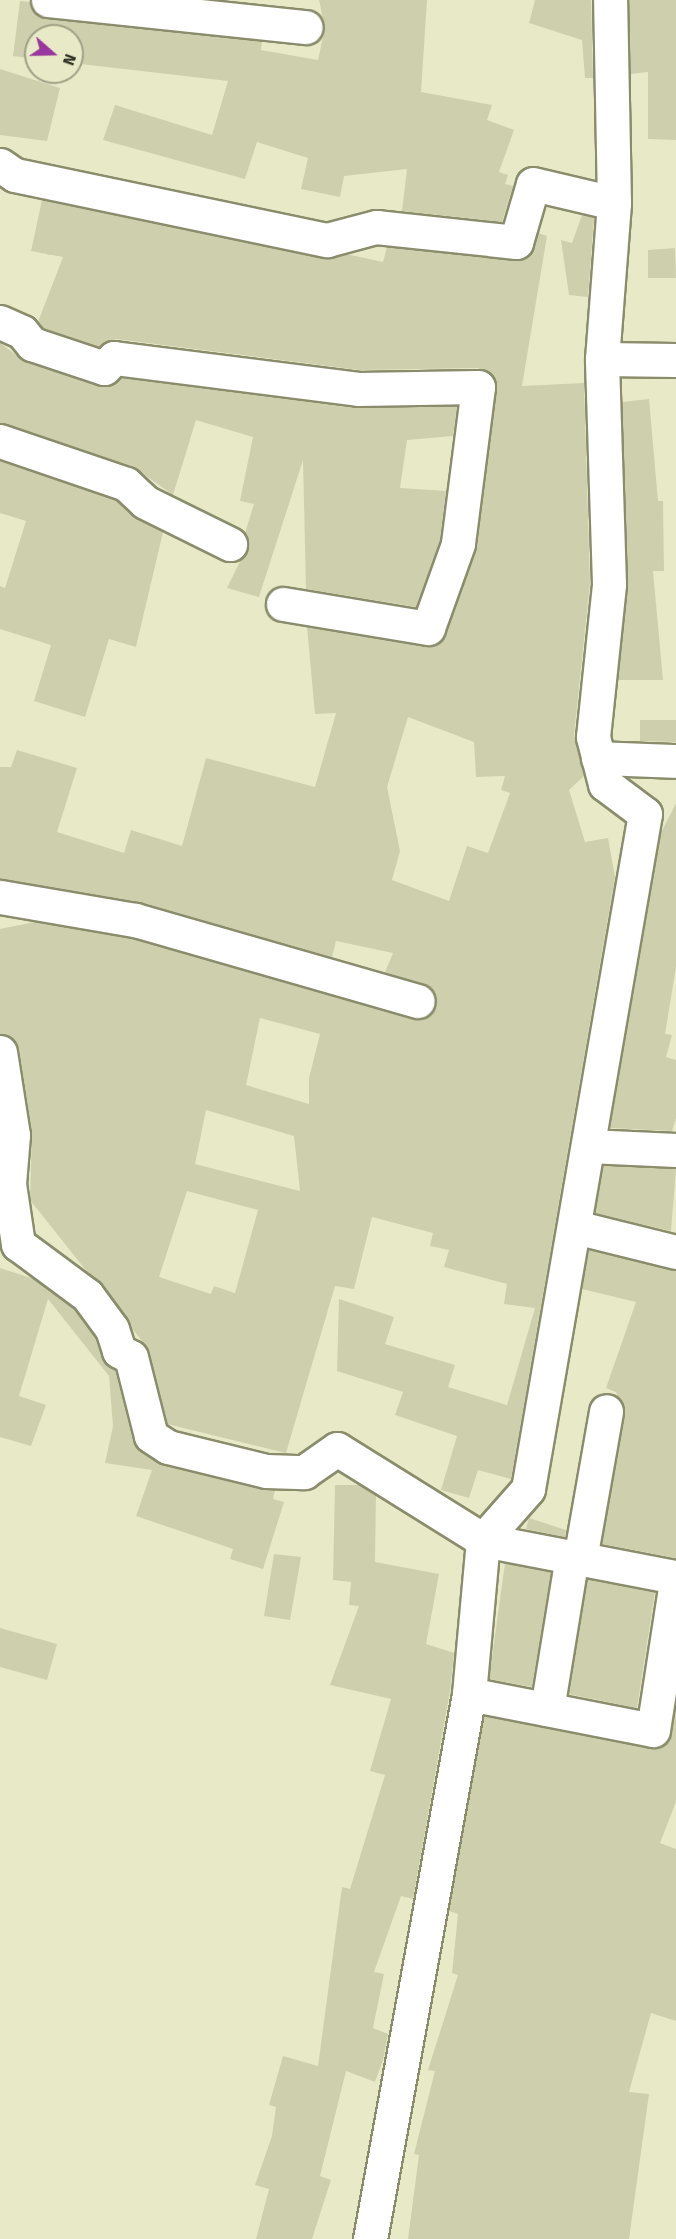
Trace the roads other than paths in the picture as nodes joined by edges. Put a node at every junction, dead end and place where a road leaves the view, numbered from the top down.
1 (48, 0) edge
2 (610, 0) edge
3 (306, 27) dead end
4 (0, 165) edge
5 (614, 203) junction
6 (0, 322) edge
7 (602, 359) junction
8 (676, 360) edge
9 (0, 441) edge
10 (230, 544) dead end
11 (283, 604) dead end
12 (598, 758) junction
13 (676, 761) edge
14 (0, 897) edge
15 (418, 1001) dead end
16 (0, 1052) edge
17 (588, 1146) junction
18 (676, 1150) edge
19 (575, 1227) junction
20 (9, 1249) edge
21 (676, 1252) edge
22 (606, 1411) dead end
23 (483, 1540) junction
24 (576, 1558) junction
25 (676, 1580) edge
26 (469, 1694) junction
27 (547, 1709) junction
28 (370, 2239) edge

1 - 3 street
2 - 5 street
4 - 5 street
5 - 7 street
6 - 11 street
7 - 8 street
7 - 12 street
9 - 10 street
12 - 13 street
12 - 17 street
14 - 15 street
16 - 20 street
17 - 18 street
17 - 19 street
19 - 21 street
19 - 23 street
20 - 23 street
22 - 24 street
23 - 24 street
23 - 26 street
24 - 25 street
24 - 27 street
25 - 27 street
26 - 27 street
26 - 28 street

